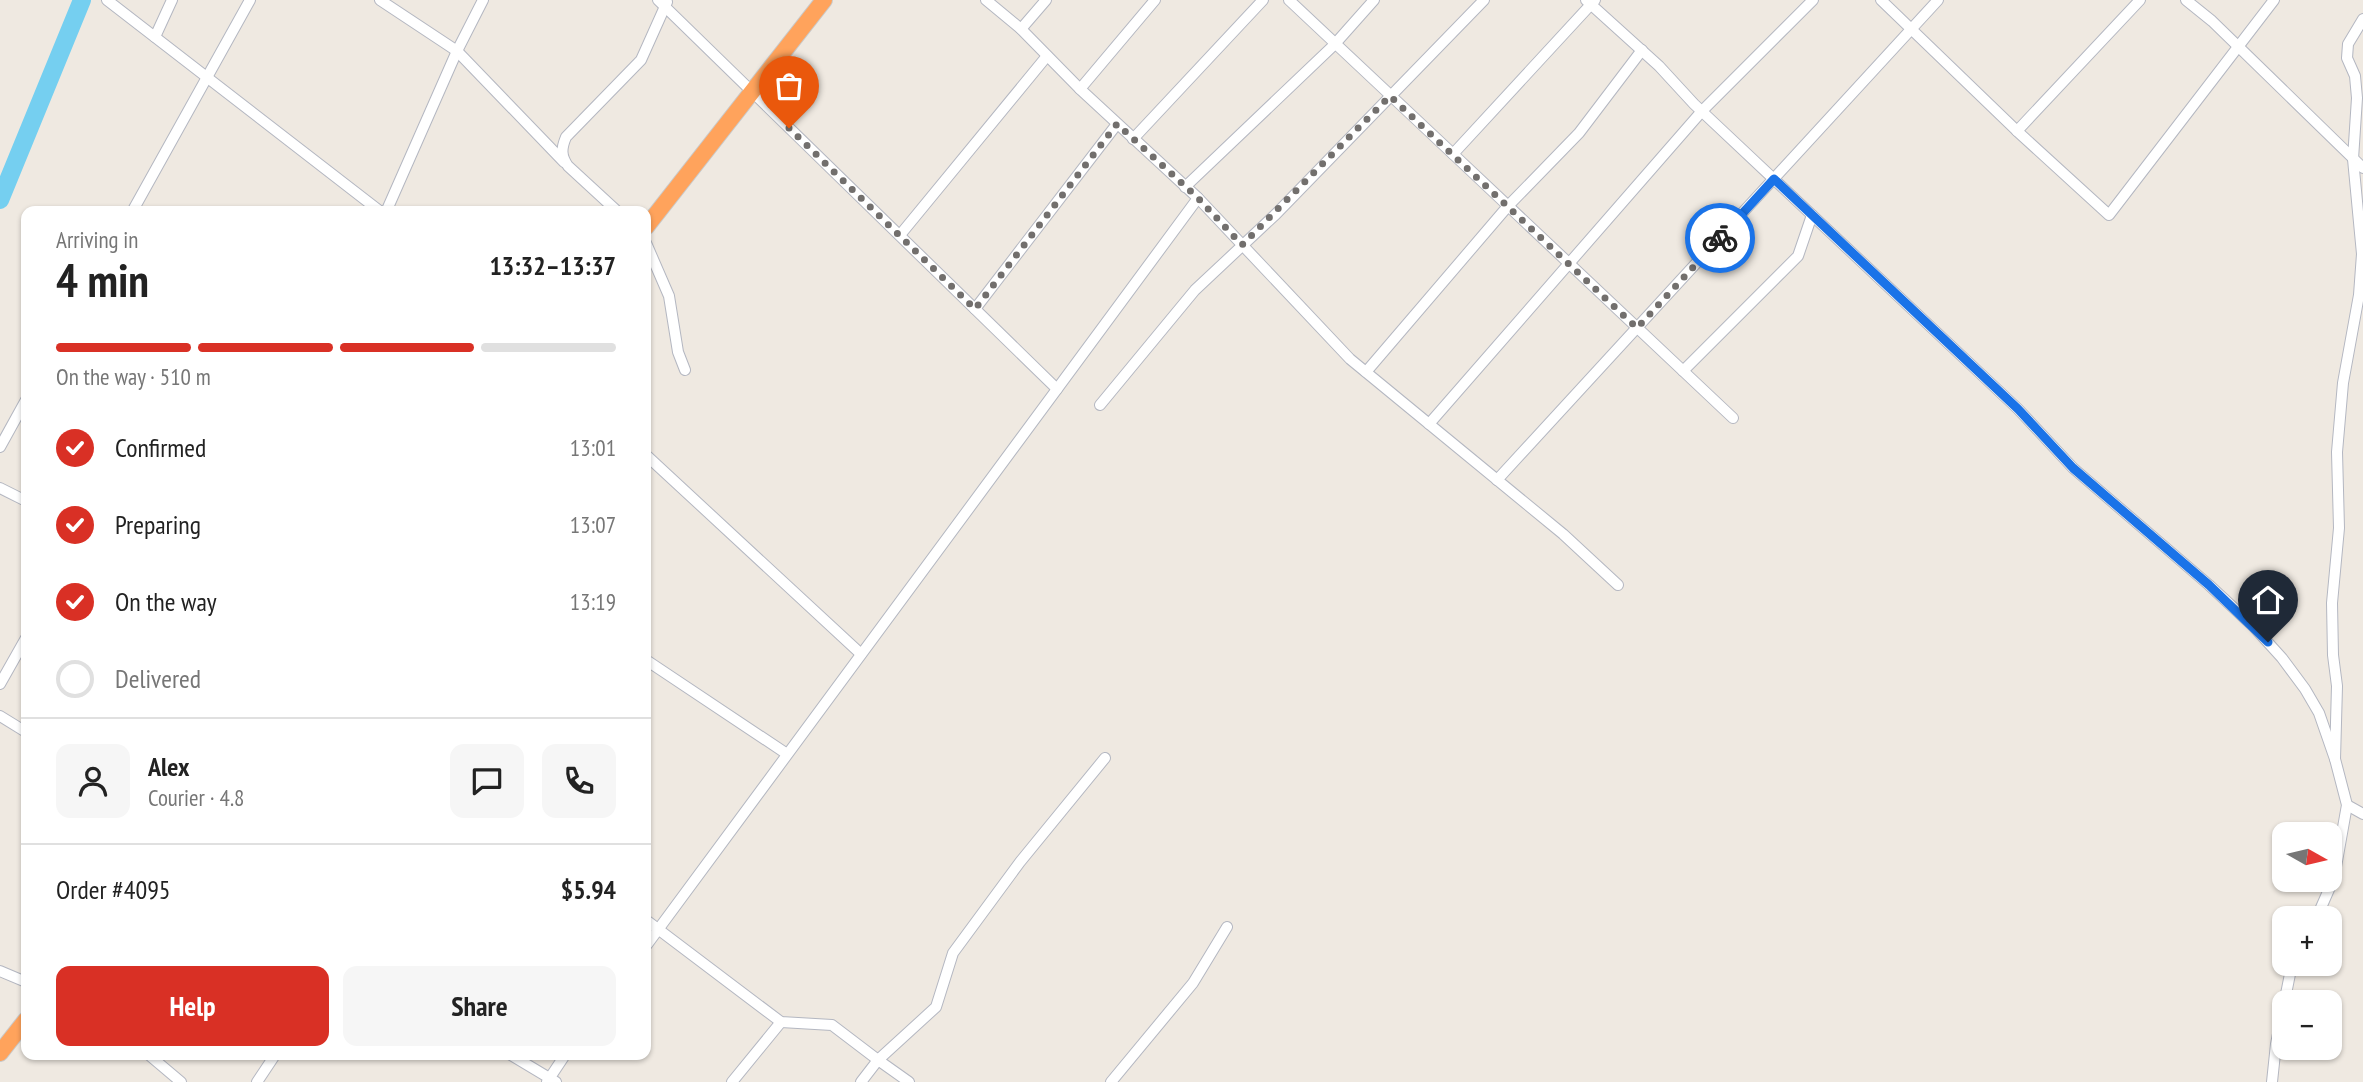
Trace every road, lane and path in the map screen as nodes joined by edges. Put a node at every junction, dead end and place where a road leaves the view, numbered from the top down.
1 (107, 0) edge
2 (172, 0) edge
3 (250, 0) edge
4 (380, 0) edge
5 (483, 0) edge
6 (824, 0) edge
7 (986, 0) edge
8 (1046, 0) edge
9 (1155, 0) edge
10 (1263, 0) edge
11 (1289, 0) edge
12 (1374, 0) edge
13 (1484, 0) edge
14 (1814, 0) edge
15 (1881, 0) edge
16 (1938, 0) edge
17 (2140, 0) edge
18 (2186, 0) edge
19 (2274, 0) edge
20 (664, 2) edge
21 (1591, 2) edge
22 (119, 4) edge
23 (2363, 19) edge
24 (1021, 29) junction
25 (1911, 29) junction
26 (155, 37) junction
27 (1334, 44) junction
28 (2239, 46) junction
29 (1642, 50) junction
30 (457, 51) junction
31 (1047, 56) junction
32 (207, 77) junction
33 (1080, 89) junction
34 (752, 92) junction
35 (1390, 96) junction
36 (1702, 111) junction
37 (1117, 124) junction
38 (2017, 131) junction
39 (1133, 139) junction
40 (1453, 154) junction
41 (2353, 159) junction
42 (568, 166) junction
43 (2363, 168) edge
44 (1774, 179) junction
45 (1185, 187) junction
46 (1198, 198) junction
47 (135, 206) edge
48 (376, 206) edge
49 (387, 206) edge
50 (611, 206) edge
51 (1508, 206) junction
52 (1812, 215) junction
53 (651, 221) edge
54 (900, 235) junction
55 (1242, 245) junction
56 (651, 255) edge
57 (1569, 264) junction
58 (975, 309) junction
59 (1637, 328) junction
60 (685, 370) dead end
61 (1683, 371) junction
62 (1366, 372) junction
63 (1057, 389) junction
64 (1100, 405) dead end
65 (21, 409) edge
66 (1733, 418) dead end
67 (1429, 424) junction
68 (0, 447) edge
69 (651, 460) edge
70 (1497, 480) junction
71 (0, 488) edge
72 (21, 498) edge
73 (1618, 585) dead end
74 (21, 647) edge
75 (862, 654) junction
76 (651, 663) edge
77 (0, 684) edge
78 (0, 716) edge
79 (21, 729) edge
80 (787, 754) junction
81 (1105, 758) dead end
82 (2335, 759) junction
83 (2347, 805) junction
84 (2363, 814) edge
85 (2322, 906) edge
86 (651, 924) edge
87 (1227, 927) dead end
88 (658, 929) junction
89 (651, 939) edge
90 (0, 971) edge
91 (2290, 976) edge
92 (21, 980) edge
93 (781, 1022) junction
94 (21, 1026) edge
95 (0, 1053) edge
96 (155, 1060) edge
97 (272, 1060) edge
98 (518, 1060) edge
99 (562, 1060) edge
100 (878, 1060) junction
101 (551, 1080) edge
102 (181, 1082) edge
103 (257, 1082) edge
104 (732, 1082) edge
105 (861, 1082) edge
106 (909, 1082) edge
107 (1111, 1082) edge
108 (2272, 1082) edge

1 - 22 street
2 - 26 street
3 - 32 street
4 - 30 street
5 - 30 street
6 - 34 highway
7 - 24 street
8 - 24 street
9 - 33 street
10 - 39 street
11 - 27 street
12 - 27 street
13 - 35 street
14 - 36 street
15 - 25 street
16 - 25 street
17 - 38 street
18 - 28 street
19 - 28 street
20 - 34 street
20 - 42 street
21 - 29 street
21 - 40 street
22 - 26 street
23 - 41 street
24 - 31 street
25 - 38 street
25 - 44 street
26 - 32 street
27 - 35 street
27 - 45 street
28 - 38 street
28 - 41 street
29 - 36 street
29 - 51 street
30 - 42 street
30 - 49 street
31 - 33 street
31 - 54 street
32 - 47 street
32 - 48 street
33 - 37 street
34 - 53 highway
34 - 54 street
35 - 40 street
35 - 55 street
36 - 44 street
36 - 57 street
37 - 39 street
37 - 58 street
39 - 45 street
40 - 51 street
41 - 43 street
41 - 82 street
42 - 50 street
44 - 52 street
44 - 59 street
45 - 46 street
46 - 55 street
46 - 63 street
51 - 57 street
51 - 62 street
52 - 61 street
52 - 82 street
54 - 58 street
55 - 62 street
55 - 64 street
56 - 60 street
57 - 59 street
57 - 67 street
58 - 63 street
59 - 61 street
59 - 70 street
61 - 66 street
62 - 67 street
63 - 75 street
65 - 68 street
67 - 70 street
69 - 75 street
70 - 73 street
71 - 72 street
74 - 77 street
75 - 80 street
76 - 80 street
78 - 79 street
80 - 88 street
81 - 100 street
82 - 83 street
83 - 84 street
83 - 85 street
86 - 88 street
87 - 107 street
88 - 89 street
88 - 93 street
90 - 92 street
91 - 108 street
93 - 100 street
93 - 104 street
94 - 95 highway
96 - 102 street
97 - 103 street
98 - 101 street
99 - 101 street
100 - 105 street
100 - 106 street

